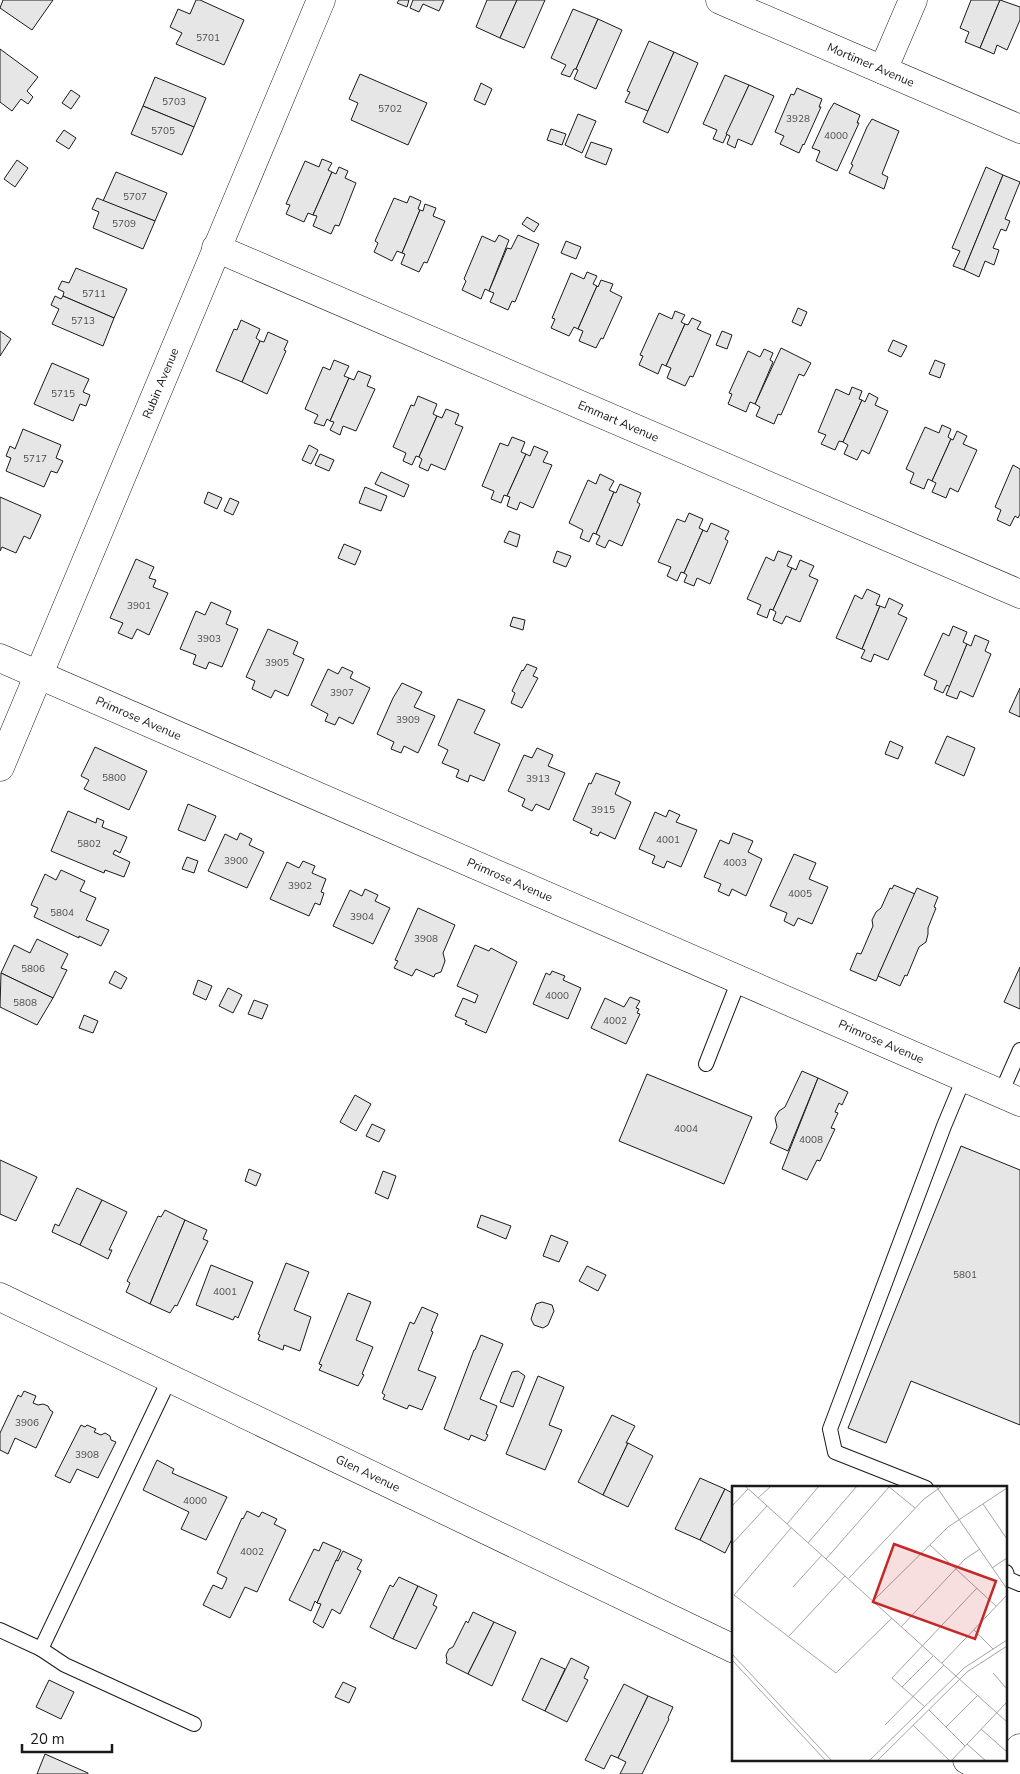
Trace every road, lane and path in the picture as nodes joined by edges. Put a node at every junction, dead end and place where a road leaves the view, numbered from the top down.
1 (321, 0) edge
2 (720, 0) edge
3 (914, 0) edge
4 (883, 70) junction
5 (1020, 129) edge
6 (216, 248) junction
7 (1020, 594) edge
8 (0, 658) edge
9 (38, 674) junction
10 (0, 767) edge
11 (739, 980) junction
12 (1020, 1050) edge
13 (706, 1064) dead end
14 (964, 1078) junction
15 (1010, 1098) edge
16 (0, 1298) edge
17 (169, 1380) junction
18 (921, 1486) edge
19 (0, 1630) edge
20 (732, 1648) edge
21 (41, 1649) junction
22 (194, 1724) dead end
23 (1020, 1748) edge
24 (971, 1762) edge
25 (996, 1774) edge
26 (1010, 1774) edge

1 - 6 street, Rubin Avenue
2 - 4 street, Mortimer Avenue
3 - 4 street
4 - 5 street, Mortimer Avenue
6 - 7 street, Emmart Avenue
6 - 9 street, Rubin Avenue
8 - 9 street, Primrose Avenue
9 - 10 street, Rubin Avenue
9 - 11 street, Primrose Avenue
11 - 13 lane
11 - 14 street, Primrose Avenue
12 - 15 lane
14 - 15 street, Primrose Avenue
14 - 18 lane
16 - 17 street, Glen Avenue
17 - 20 street, Glen Avenue
17 - 21 lane
19 - 21 lane
21 - 22 lane
23 - 26 street
24 - 25 street

